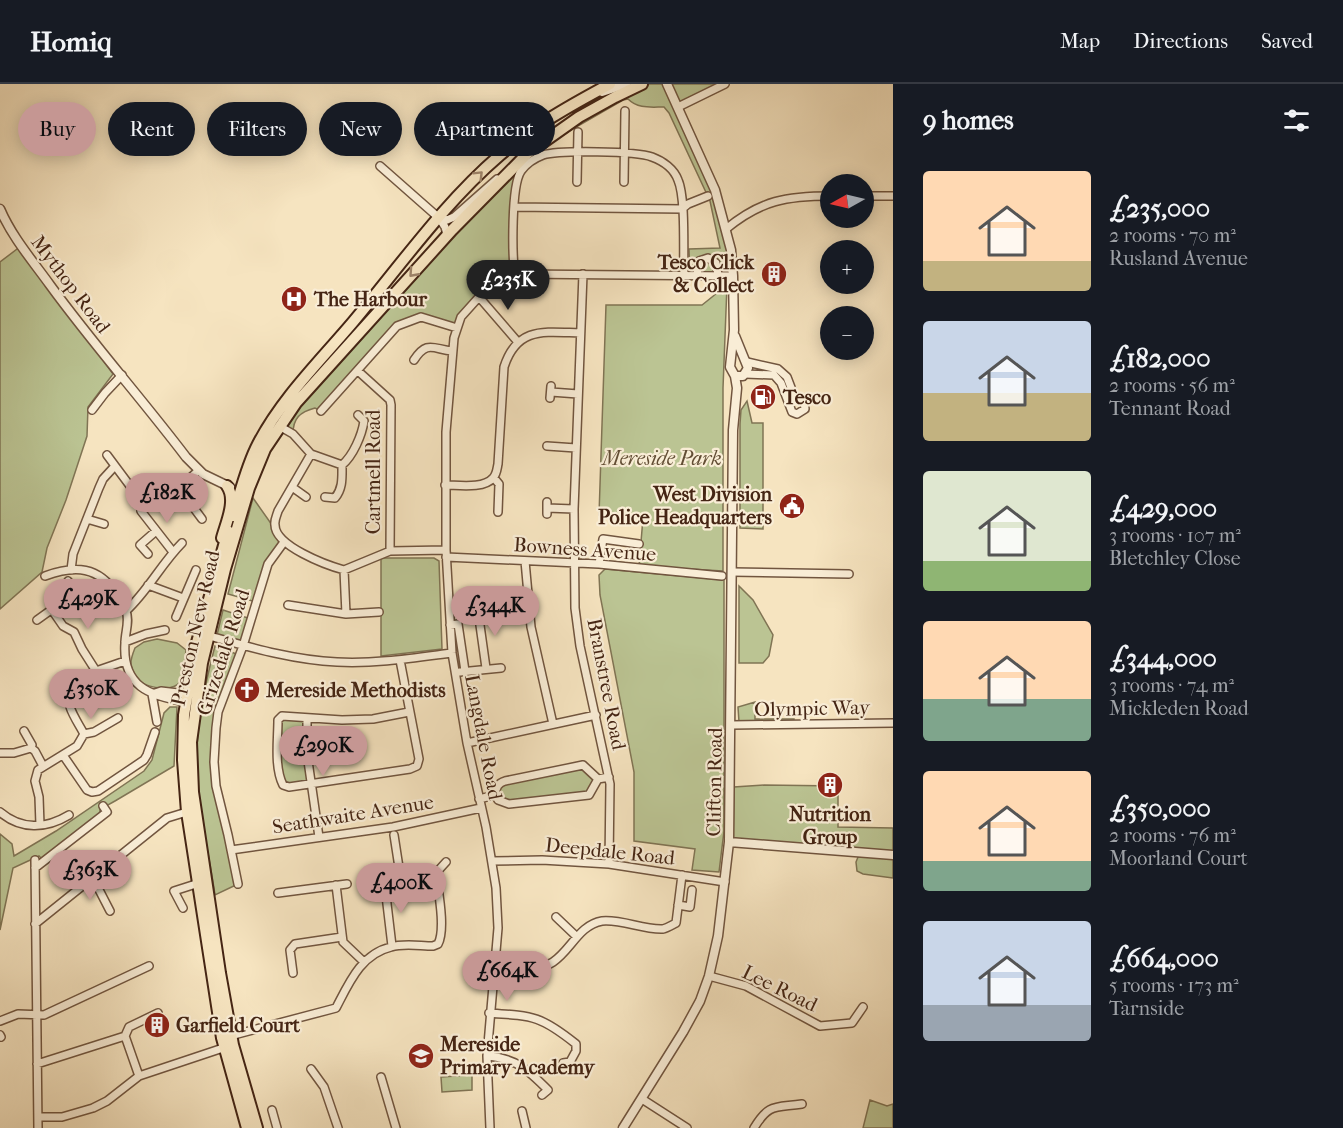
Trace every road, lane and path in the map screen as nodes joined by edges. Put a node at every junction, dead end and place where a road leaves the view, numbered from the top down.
1 (610, 84) edge
2 (626, 84) edge
3 (642, 84) edge
4 (725, 84) edge
5 (667, 85) edge
6 (585, 98) junction
7 (677, 106) junction
8 (625, 111) dead end
9 (578, 132) dead end
10 (578, 153) junction
11 (624, 153) junction
12 (380, 166) dead end
13 (510, 170) junction
14 (577, 182) dead end
15 (624, 182) dead end
16 (708, 196) dead end
17 (820, 196) edge
18 (874, 196) edge
19 (893, 196) edge
20 (514, 207) junction
21 (0, 208) edge
22 (682, 209) junction
23 (440, 218) junction
24 (725, 225) junction
25 (447, 235) junction
26 (583, 274) junction
27 (515, 275) junction
28 (684, 275) junction
29 (697, 275) junction
30 (718, 275) junction
31 (733, 276) junction
32 (479, 297) junction
33 (457, 328) junction
34 (734, 330) junction
35 (580, 333) junction
36 (517, 341) junction
37 (452, 351) junction
38 (414, 360) dead end
39 (745, 361) junction
40 (731, 362) junction
41 (358, 371) junction
42 (122, 375) junction
43 (741, 375) junction
44 (551, 392) dead end
45 (578, 394) junction
46 (92, 410) dead end
47 (321, 411) dead end
48 (358, 415) dead end
49 (279, 426) junction
50 (547, 446) dead end
51 (576, 448) junction
52 (311, 454) junction
53 (106, 456) dead end
54 (342, 465) junction
55 (114, 467) junction
56 (199, 470) junction
57 (494, 478) junction
58 (445, 485) junction
59 (227, 486) junction
60 (292, 487) junction
61 (244, 491) junction
62 (306, 497) dead end
63 (325, 497) dead end
64 (139, 498) dead end
65 (547, 508) dead end
66 (574, 509) junction
67 (141, 511) dead end
68 (498, 512) dead end
69 (87, 519) junction
70 (202, 519) dead end
71 (104, 524) dead end
72 (156, 531) junction
73 (284, 542) junction
74 (182, 543) dead end
75 (639, 544) dead end
76 (223, 547) junction
77 (390, 551) junction
78 (173, 552) junction
79 (148, 554) dead end
80 (446, 554) junction
81 (525, 561) junction
82 (574, 564) junction
83 (599, 564) junction
84 (71, 570) junction
85 (196, 570) dead end
86 (344, 570) junction
87 (732, 572) junction
88 (849, 574) dead end
89 (45, 576) dead end
90 (722, 576) dead end
91 (68, 581) dead end
92 (148, 585) junction
93 (183, 598) junction
94 (288, 604) dead end
95 (498, 604) dead end
96 (52, 610) junction
97 (126, 611) junction
98 (379, 612) dead end
99 (346, 614) junction
100 (176, 617) dead end
101 (37, 620) dead end
102 (450, 624) junction
103 (165, 630) dead end
104 (204, 634) junction
105 (125, 642) junction
106 (243, 646) junction
107 (452, 653) junction
108 (400, 660) junction
109 (125, 661) junction
110 (486, 668) junction
111 (501, 668) dead end
112 (96, 671) junction
113 (465, 671) junction
114 (455, 673) junction
115 (152, 694) junction
116 (191, 699) junction
117 (409, 712) junction
118 (596, 715) junction
119 (308, 717) junction
120 (118, 718) dead end
121 (157, 722) dead end
122 (110, 723) junction
123 (893, 723) edge
124 (553, 724) junction
125 (732, 725) junction
126 (24, 731) dead end
127 (116, 732) dead end
128 (155, 732) dead end
129 (84, 734) junction
130 (467, 743) junction
131 (31, 748) junction
132 (0, 753) edge
133 (63, 755) junction
134 (44, 766) junction
135 (609, 777) junction
136 (598, 779) junction
137 (311, 784) junction
138 (495, 795) junction
139 (479, 799) junction
140 (103, 806) dead end
141 (481, 808) junction
142 (191, 811) junction
143 (0, 812) edge
144 (69, 815) dead end
145 (40, 825) junction
146 (394, 835) dead end
147 (319, 837) junction
148 (729, 842) junction
149 (231, 850) junction
150 (893, 855) edge
151 (492, 861) junction
152 (446, 862) dead end
153 (609, 864) junction
154 (436, 873) junction
155 (400, 874) junction
156 (682, 875) junction
157 (93, 878) junction
158 (725, 882) junction
159 (199, 883) junction
160 (238, 884) dead end
161 (347, 884) dead end
162 (336, 885) junction
163 (692, 890) dead end
164 (278, 893) dead end
165 (678, 905) junction
166 (183, 908) dead end
167 (110, 911) dead end
168 (556, 917) dead end
169 (35, 924) junction
170 (342, 937) junction
171 (578, 937) junction
172 (392, 946) junction
173 (364, 962) junction
174 (149, 966) dead end
175 (494, 968) junction
176 (293, 973) dead end
177 (709, 976) junction
178 (863, 1007) dead end
179 (158, 1013) dead end
180 (489, 1014) junction
181 (36, 1015) junction
182 (0, 1021) edge
183 (125, 1036) junction
184 (228, 1042) junction
185 (487, 1056) junction
186 (37, 1064) junction
187 (568, 1064) dead end
188 (311, 1069) dead end
189 (140, 1076) junction
190 (381, 1077) dead end
191 (542, 1095) dead end
192 (642, 1099) junction
193 (802, 1104) dead end
194 (522, 1111) dead end
195 (271, 1115) dead end
196 (38, 1116) junction
197 (38, 1128) edge
198 (247, 1128) edge
199 (256, 1128) edge
200 (277, 1128) edge
201 (338, 1128) edge
202 (396, 1128) edge
203 (490, 1128) edge
204 (526, 1128) edge
205 (623, 1128) edge
206 (687, 1128) edge
207 (754, 1128) edge

1 - 6 highway, Preston New Road
2 - 6 street
3 - 13 highway, Preston New Road
4 - 7 street
5 - 7 street, Clifton Road
23 -> 6 highway, Preston New Road
7 - 24 street, Clifton Road
8 - 11 street
9 - 10 street
10 - 11 street
10 - 14 street
10 - 20 street
11 - 15 street
11 - 22 street
12 - 23 street
13 - 23 street
13 - 25 highway, Preston New Road
16 - 22 street
17 - 24 street
18 - 19 street
20 - 22 street
20 - 27 street
21 - 42 street, Mythop Road
22 - 28 street
23 - 25 street
23 - 61 highway, Preston New Road
24 - 31 street, Clifton Road
25 -> 49 highway, Preston New Road
26 - 27 street, Langdale Road
26 - 28 street, Langdale Road
26 - 35 street, Branstree Road
27 - 32 street, Langdale Road
28 - 29 street, Langdale Road
29 - 30 street, Langdale Road
29 - 30 street
30 - 31 street, Langdale Road
31 - 34 street, Clifton Road
32 - 33 street, Langdale Road
32 - 36 street
33 - 37 street, Langdale Road
33 - 41 street
34 - 39 street, Clifton Road
34 - 40 street, Clifton Road
35 - 36 street
35 - 45 street, Branstree Road
36 - 57 street
37 - 38 street
37 - 58 street, Langdale Road
39 - 40 street
39 - 43 street, Clifton Road
39 - 43 street
40 - 43 street, Clifton Road
41 - 47 street
41 - 77 street, Cartmell Road
42 - 46 street
42 - 56 street, Mythop Road
43 - 87 street, Clifton Road
44 - 45 street
45 - 51 street, Branstree Road
48 - 54 street
49 - 52 street
49 - 61 highway, Preston New Road
50 - 51 street
51 - 66 street, Branstree Road
52 - 54 street
52 - 60 street
53 - 55 street
54 - 63 street
55 - 64 street
55 - 69 street
56 - 59 street, Mythop Road
56 - 70 street
57 - 58 street
57 - 68 street
58 - 80 street, Langdale Road
59 - 61 street, Mythop Road
59 - 76 highway
60 - 62 street
60 - 73 street
61 - 76 highway, Preston New Road
61 - 104 highway, Preston New Road
65 - 66 street
66 - 82 street, Branstree Road
67 - 72 street
69 - 71 street
69 - 84 street
72 - 78 street
72 - 79 street
73 - 86 street
73 - 106 street, Grizedale Road
74 - 78 street
75 - 83 street
76 - 104 highway, Preston New Road
77 - 80 street, Bowness Avenue
77 - 86 street
78 - 92 street
80 - 81 street, Bowness Avenue
80 - 102 street, Langdale Road
81 - 82 street, Bowness Avenue
81 - 124 street
82 - 83 street, Bowness Avenue
82 - 118 street, Branstree Road
83 - 90 street, Bowness Avenue
84 - 89 street
84 - 97 street
85 - 93 street
86 - 99 street
87 - 88 street
87 - 125 street, Clifton Road
91 - 96 street
92 - 93 street
92 - 97 street
93 - 100 street
94 - 99 street
95 - 110 street
96 - 101 street
96 - 112 street
97 - 105 street
98 - 99 street
102 - 107 street, Langdale Road
102 - 113 street
103 - 105 street
104 - 106 street
104 - 116 highway, Preston New Road
105 - 109 street
106 - 108 street
106 - 149 street, Grizedale Road
107 - 108 street
107 - 114 street, Langdale Road
108 - 117 street
109 - 112 street
109 - 115 street
110 - 111 street
110 - 113 street
112 - 129 street
113 - 114 street
114 - 130 street, Langdale Road
115 - 116 street
115 - 121 street
116 - 142 highway, Preston New Road
117 - 119 street
117 - 137 street
118 - 124 street
118 - 135 street, Branstree Road
119 - 137 street
119 - 137 street
120 - 122 street
122 - 127 street
122 - 129 street
123 - 125 street, Olympic Way
124 - 130 street
125 - 148 street, Clifton Road
126 - 131 street
128 - 133 street
129 - 133 street
130 - 139 street, Langdale Road
131 - 132 street
131 - 134 street
133 - 134 street
134 - 145 street
135 - 136 street
135 - 153 street, Branstree Road
136 - 138 street
136 - 138 street
137 - 147 street
138 - 139 street
139 - 141 street, Langdale Road
140 - 169 street
141 - 147 street, Seathwaite Avenue
141 - 151 street, Langdale Road
142 - 157 street
142 - 159 highway, Preston New Road
142 - 184 highway, Preston New Road
143 - 145 street
144 - 145 street
146 - 155 street
147 - 149 street, Seathwaite Avenue
148 - 150 street
148 - 158 street, Clifton Road
149 - 160 street, Grizedale Road
151 - 153 street, Deepdale Road
151 - 175 street, Langdale Road
152 - 154 street
153 - 156 street, Deepdale Road
154 - 155 street
154 - 172 street
155 - 172 street
156 - 158 street, Deepdale Road
156 - 165 street
157 - 167 street
157 - 169 street
158 - 177 street, Clifton Road
159 - 166 street
159 - 184 highway, Preston New Road
161 - 162 street
162 - 164 street
162 - 170 street
163 - 165 street
165 - 171 street
168 - 171 street
169 - 181 street
170 - 173 street
170 - 176 street
171 - 175 street
172 - 173 street
173 - 184 street
174 - 181 street
175 - 180 street, Langdale Road
177 - 178 street, Lee Road
177 - 192 street, Clifton Road
179 - 183 street
180 - 185 street, Langdale Road
180 - 187 street
181 - 182 street
181 - 186 street
183 - 186 street
183 - 189 street
184 - 189 street
184 - 198 highway, Preston New Road
184 - 199 highway, Preston New Road
185 - 191 street
185 - 203 street, Langdale Road
186 - 196 street
188 - 201 street
189 - 196 street
190 - 202 street
192 - 205 street, Clifton Road
192 - 206 street
193 - 207 street
194 - 204 street
195 - 200 street
196 - 197 street

